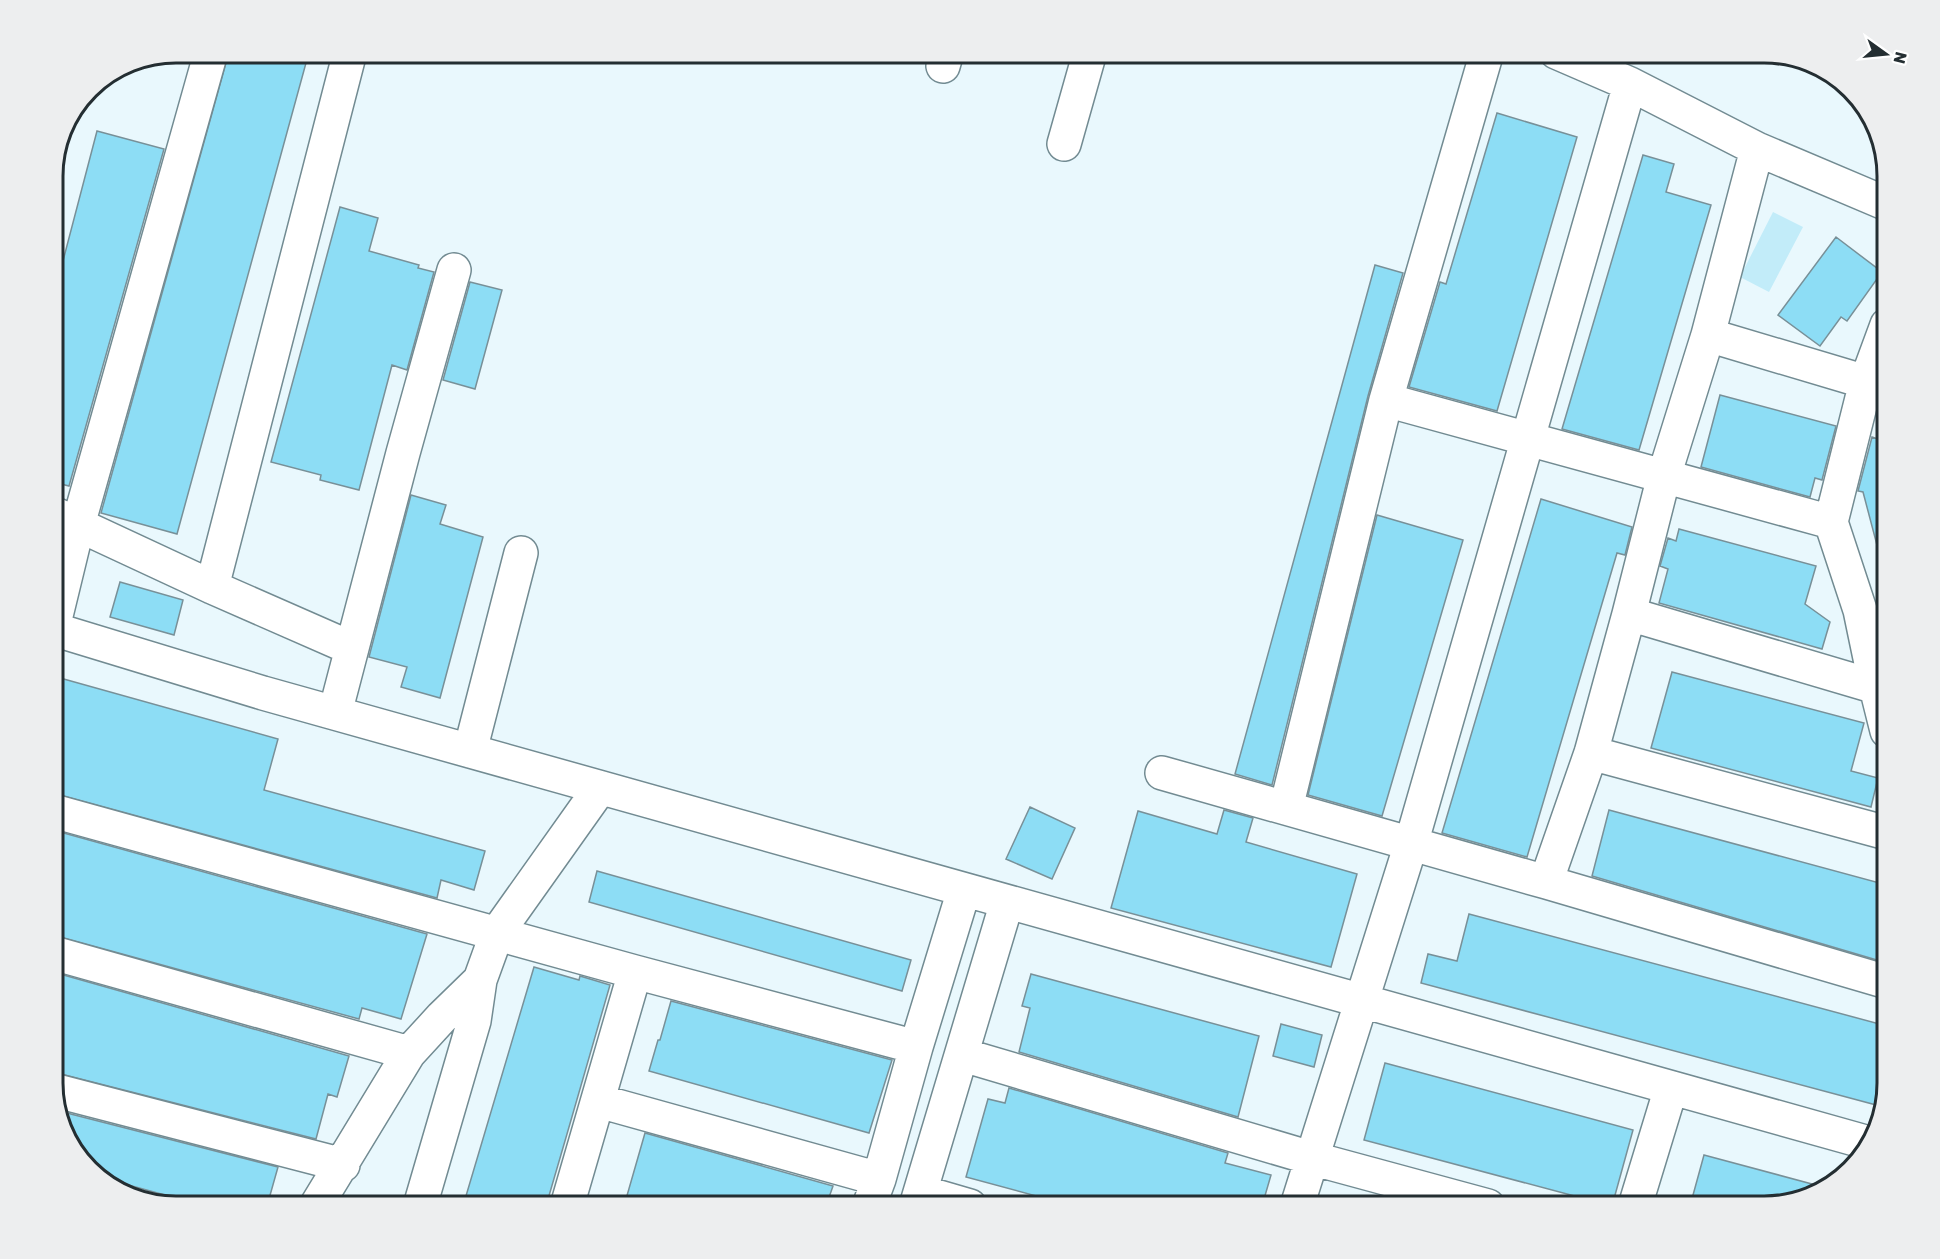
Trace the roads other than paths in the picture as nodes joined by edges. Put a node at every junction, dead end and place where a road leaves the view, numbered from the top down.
1 (209, 63) edge
2 (347, 63) edge
3 (1087, 63) edge
4 (1484, 63) edge
5 (1581, 63) edge
6 (1630, 84) junction
7 (1064, 144) dead end
8 (1756, 149) junction
9 (1877, 200) edge
10 (454, 270) dead end
11 (1708, 335) junction
12 (1877, 352) edge
13 (1866, 382) junction
14 (1386, 400) junction
15 (1527, 439) junction
16 (1664, 476) junction
17 (65, 519) edge
18 (1831, 522) junction
19 (63, 537) edge
20 (521, 553) dead end
21 (212, 587) junction
22 (1629, 614) junction
23 (63, 632) edge
24 (351, 648) junction
25 (1876, 687) junction
26 (1877, 691) edge
27 (335, 713) junction
28 (470, 751) junction
29 (1592, 753) junction
30 (1162, 773) dead end
31 (600, 788) junction
32 (1286, 808) junction
33 (63, 814) edge
34 (1877, 830) edge
35 (1411, 844) junction
36 (1546, 882) junction
37 (964, 890) junction
38 (1007, 902) junction
39 (497, 933) junction
40 (63, 956) edge
41 (635, 972) junction
42 (1877, 979) edge
43 (480, 980) junction
44 (1360, 1001) junction
45 (916, 1047) junction
46 (409, 1053) junction
47 (963, 1055) junction
48 (1671, 1088) junction
49 (63, 1093) edge
50 (599, 1101) junction
51 (1861, 1141) edge
52 (1311, 1158) junction
53 (343, 1165) junction
54 (874, 1193) edge
55 (323, 1196) edge
56 (423, 1196) edge
57 (570, 1196) edge
58 (920, 1196) edge
59 (1300, 1196) edge
60 (1451, 1196) edge
61 (1638, 1196) edge

1 - 17 street
2 - 21 street
3 - 7 street
4 - 14 street
5 - 6 street
6 - 8 street
6 - 15 street
8 - 9 street
8 - 11 street
10 - 24 street
11 - 13 street
11 - 16 street
12 - 13 street
13 - 18 street
14 - 15 street
14 - 32 street
15 - 16 street
15 - 35 street
16 - 18 street
16 - 22 street
17 - 19 street
17 - 21 street
18 - 25 street
20 - 28 street
21 - 24 street
22 - 25 street
22 - 29 street
23 - 27 street
24 - 27 street
25 - 26 street
27 - 28 street
28 - 31 street
29 - 34 street
29 - 36 street
30 - 32 street
31 - 37 street
31 - 39 street
32 - 35 street
33 - 39 street
35 - 36 street
35 - 44 street
36 - 42 street
37 - 38 street
37 - 45 street
38 - 44 street
38 - 47 street
39 - 41 street
39 - 43 street
40 - 46 street
41 - 45 street
41 - 50 street
43 - 46 street
43 - 56 street
44 - 48 street
44 - 52 street
45 - 54 street
46 - 53 street
47 - 52 street
47 - 58 street
48 - 51 street
48 - 61 street
49 - 53 street
50 - 54 street
50 - 57 street
52 - 59 street
52 - 60 street
53 - 55 street

